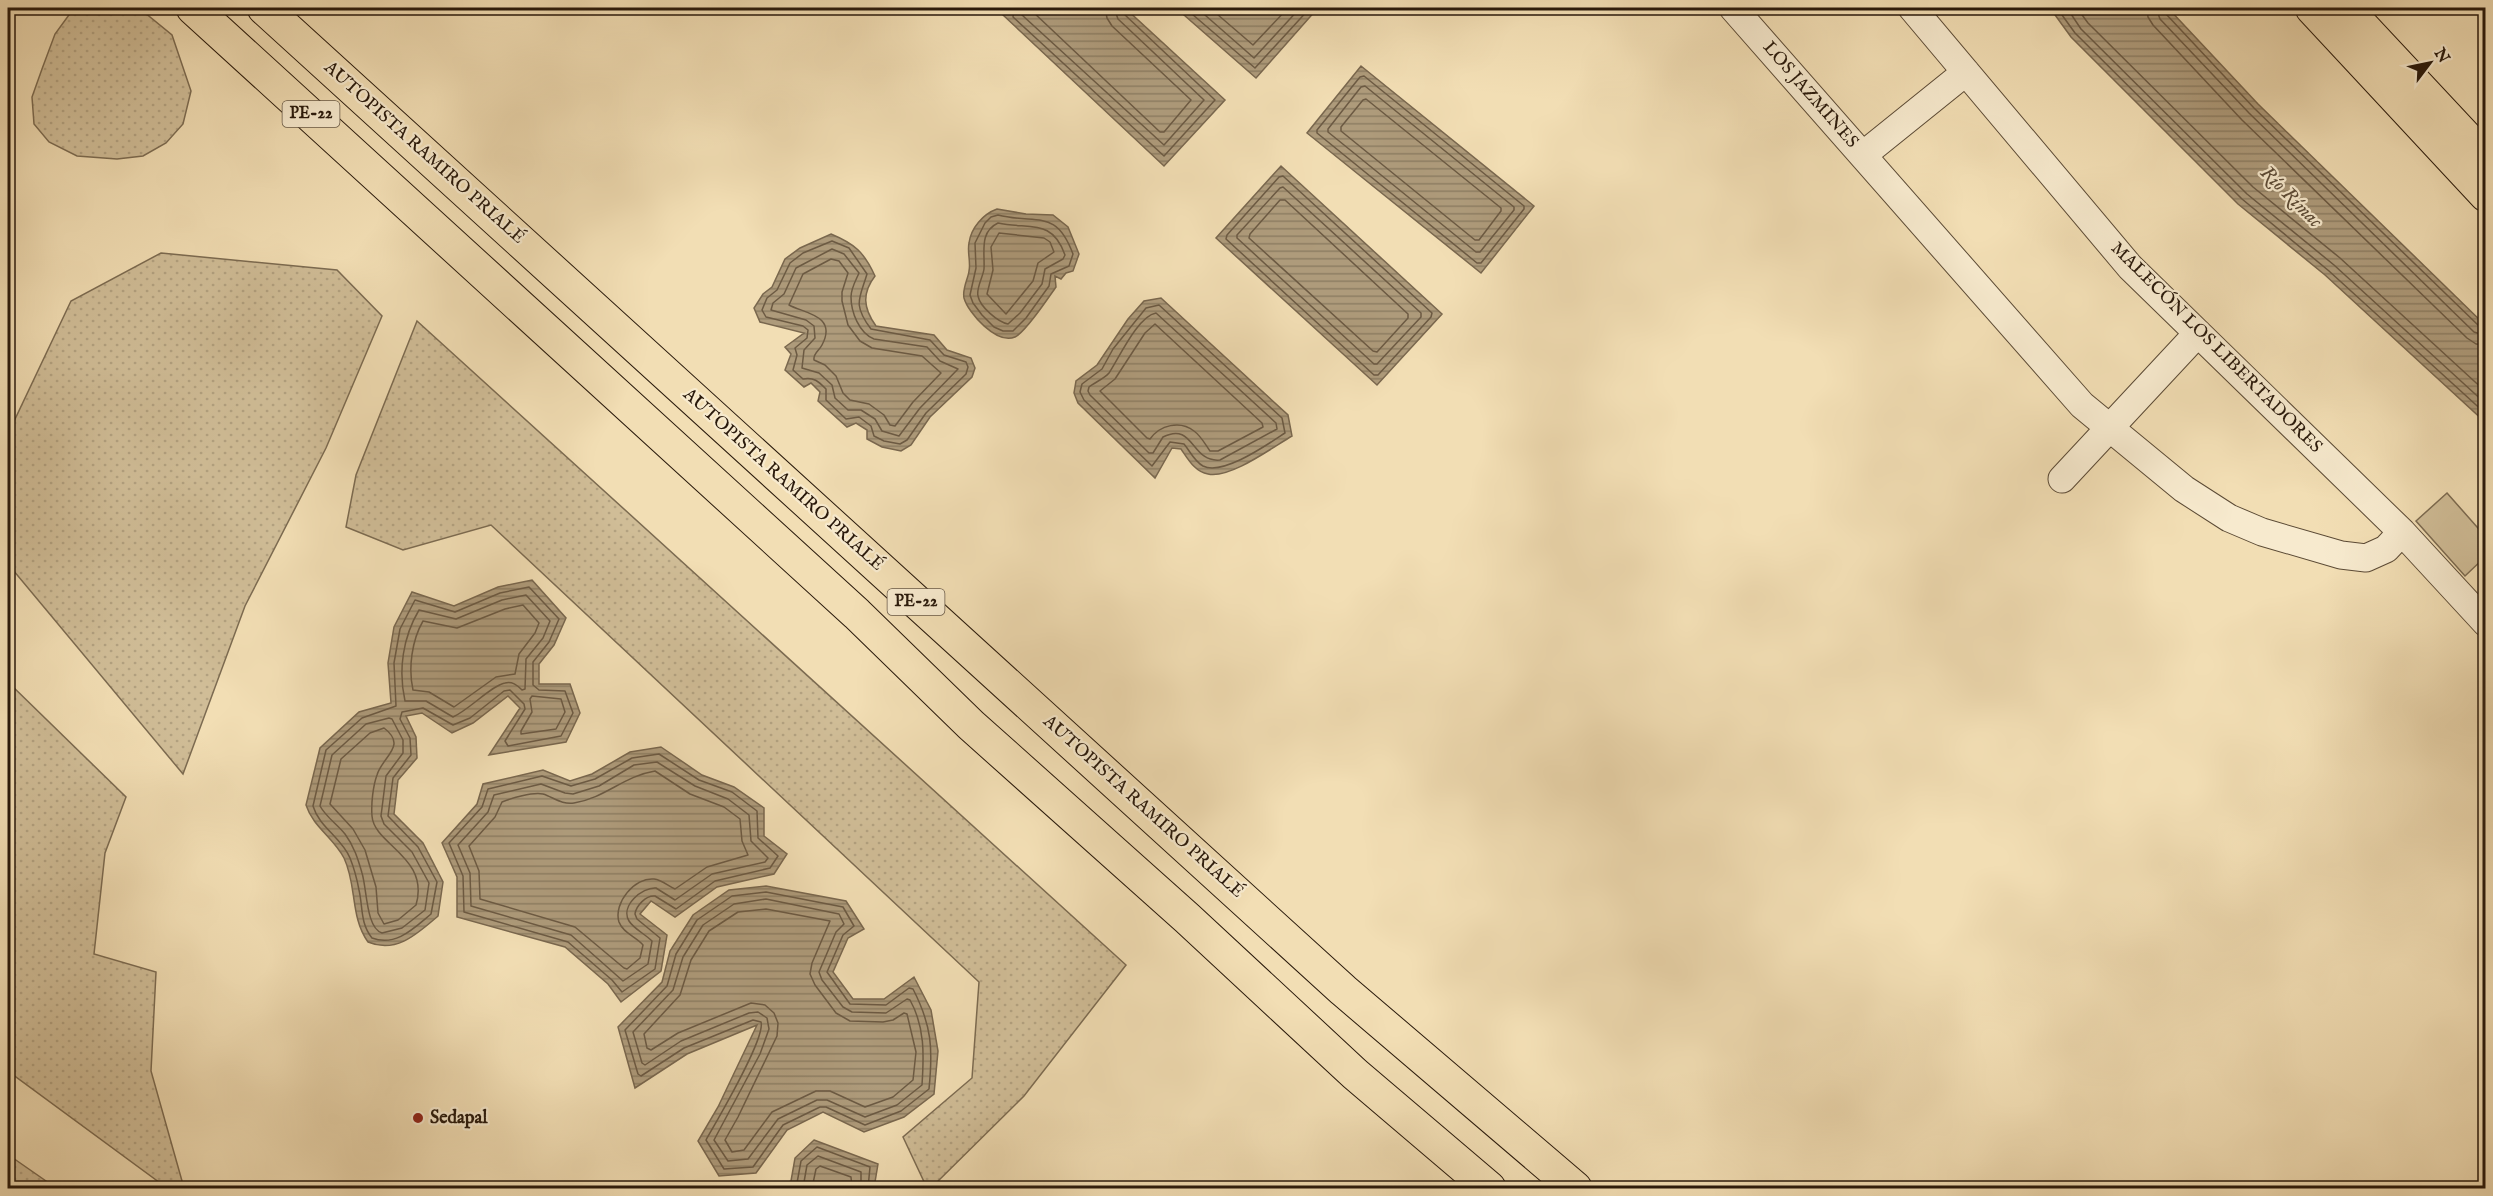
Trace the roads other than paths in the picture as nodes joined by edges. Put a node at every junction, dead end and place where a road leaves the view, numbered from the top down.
1 (194, 8) edge
2 (264, 8) edge
3 (1733, 8) edge
4 (1912, 8) edge
5 (2329, 10) edge
6 (1966, 72) junction
7 (1863, 155) junction
8 (2486, 159) edge
9 (2486, 195) edge
10 (2198, 333) junction
11 (2108, 428) junction
12 (2062, 479) dead end
13 (2403, 532) junction
14 (2486, 623) edge
15 (1489, 1188) edge
16 (1575, 1188) edge

1 - 15 main road, PE-22
2 - 16 main road, AUTOPISTA RAMIRO PRIALÉ / PE-22
3 - 7 street, LOS JAZMINES
4 - 6 street, MALECÓN LOS LIBERTADORES
5 - 8 main road
5 - 9 main road
6 - 7 street
6 - 10 street, MALECÓN LOS LIBERTADORES
7 - 11 street, LOS JAZMINES
10 - 11 street
10 - 13 street, MALECÓN LOS LIBERTADORES
11 - 12 street
11 - 13 street, LOS JAZMINES
13 - 14 street, MALECÓN LOS LIBERTADORES

